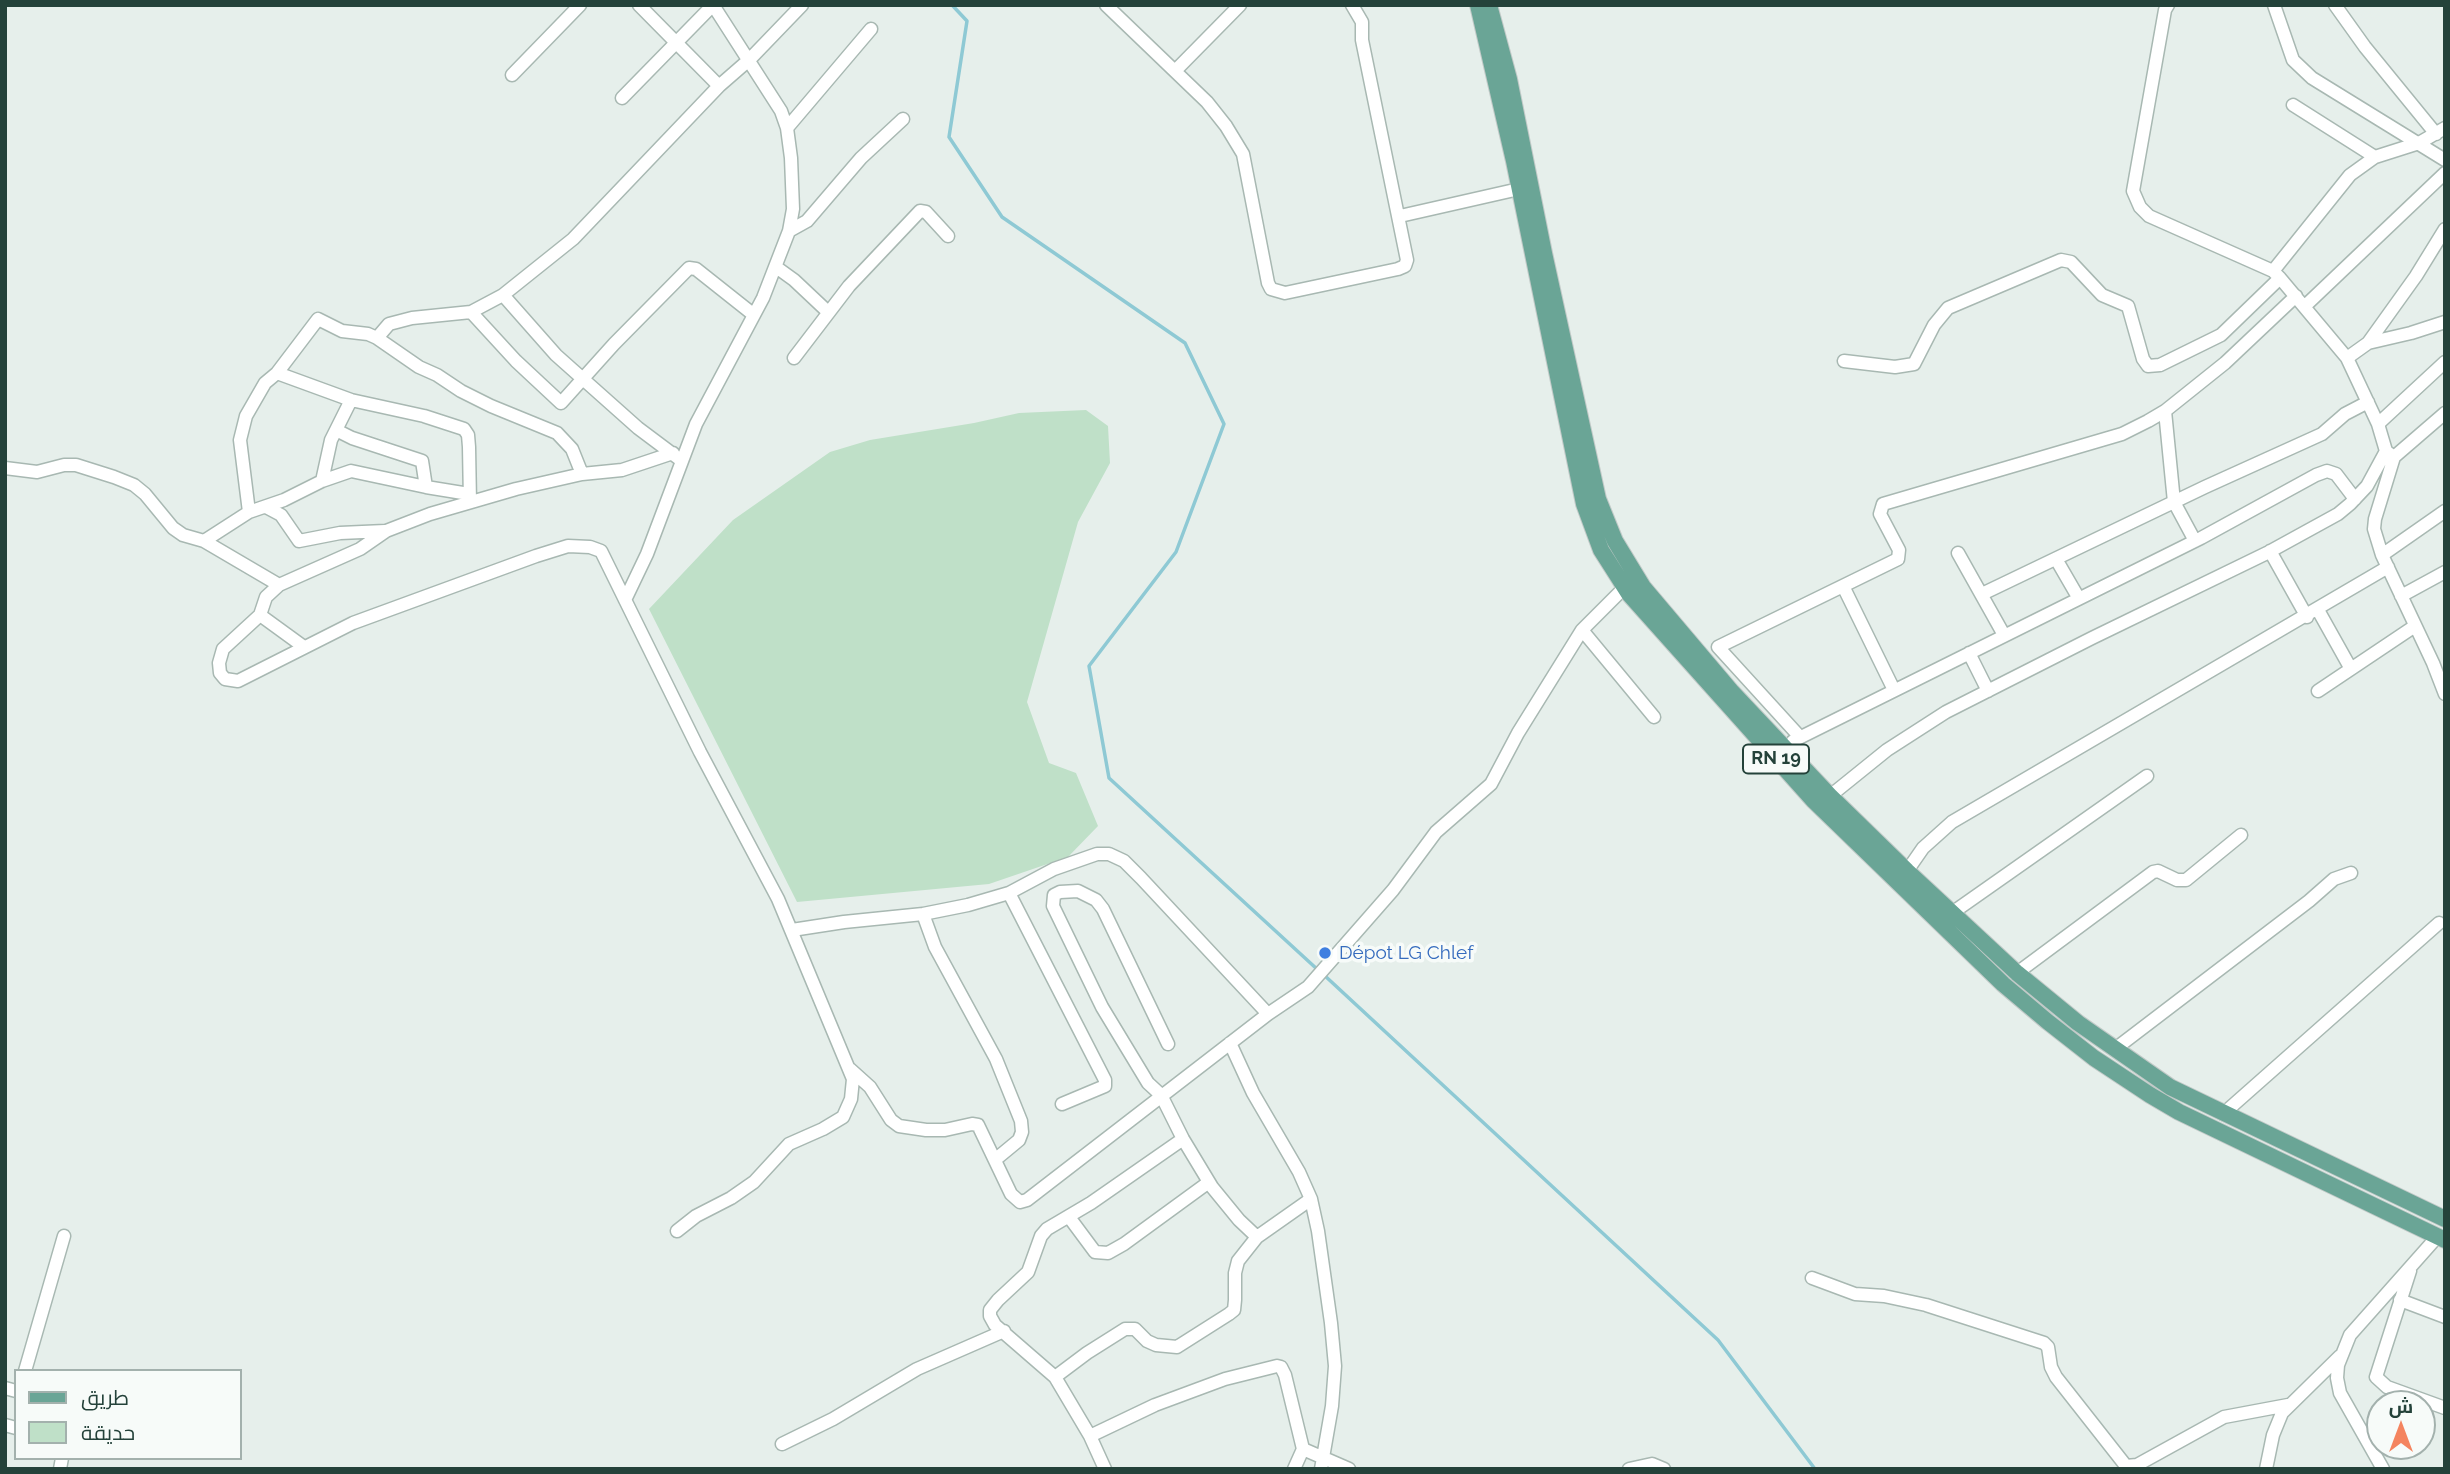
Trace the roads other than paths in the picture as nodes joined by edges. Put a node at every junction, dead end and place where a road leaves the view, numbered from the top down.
1 (580, 5) edge
2 (639, 5) edge
3 (713, 5) edge
4 (1106, 5) edge
5 (1240, 5) edge
6 (1352, 5) edge
7 (1478, 5) edge
8 (1489, 5) edge
9 (2274, 5) edge
10 (2335, 5) edge
11 (2166, 7) edge
12 (794, 8) edge
13 (871, 29) dead end
14 (677, 42) junction
15 (750, 59) junction
16 (1175, 71) junction
17 (512, 75) dead end
18 (719, 86) junction
19 (622, 98) dead end
20 (2293, 105) dead end
21 (903, 119) dead end
22 (787, 128) junction
23 (2440, 131) edge
24 (2419, 143) junction
25 (2375, 157) junction
26 (2445, 160) edge
27 (2445, 173) edge
28 (1524, 189) junction
29 (1399, 216) junction
30 (2445, 229) edge
31 (789, 231) junction
32 (947, 236) dead end
33 (776, 267) junction
34 (2276, 275) junction
35 (503, 295) junction
36 (2301, 301) junction
37 (471, 312) junction
38 (828, 312) junction
39 (754, 315) junction
40 (2445, 322) edge
41 (377, 338) junction
42 (2368, 342) junction
43 (794, 358) dead end
44 (2347, 358) junction
45 (1844, 362) dead end
46 (2445, 362) edge
47 (277, 373) junction
48 (583, 379) junction
49 (351, 400) junction
50 (2368, 402) junction
51 (2165, 411) junction
52 (2445, 413) edge
53 (2378, 424) junction
54 (335, 430) junction
55 (2390, 454) junction
56 (678, 457) junction
57 (5, 468) edge
58 (582, 474) junction
59 (322, 481) junction
60 (426, 487) junction
61 (470, 498) junction
62 (2355, 499) junction
63 (1591, 502) junction
64 (2174, 502) junction
65 (266, 507) junction
66 (2445, 511) edge
67 (249, 512) junction
68 (386, 531) junction
69 (204, 541) junction
70 (2195, 541) junction
71 (2270, 551) junction
72 (1958, 553) dead end
73 (2056, 559) junction
74 (2385, 561) junction
75 (1628, 562) junction
76 (1612, 570) junction
77 (2445, 572) edge
78 (279, 584) junction
79 (1843, 586) junction
80 (1632, 590) junction
81 (1982, 594) junction
82 (2401, 596) junction
83 (2078, 597) junction
84 (625, 600) junction
85 (2312, 613) junction
86 (260, 615) junction
87 (2415, 626) junction
88 (1581, 630) junction
89 (2004, 635) junction
90 (304, 647) junction
91 (1969, 653) junction
92 (2445, 656) edge
93 (2433, 663) junction
94 (2351, 669) junction
95 (1894, 690) junction
96 (1988, 691) junction
97 (2318, 691) dead end
98 (2445, 694) edge
99 (1654, 717) dead end
100 (1800, 737) junction
101 (1783, 747) junction
102 (2147, 776) dead end
103 (1827, 801) junction
104 (2241, 835) dead end
105 (1907, 871) junction
106 (2351, 873) dead end
107 (1009, 893) junction
108 (1952, 913) junction
109 (923, 914) junction
110 (2439, 923) dead end
111 (792, 930) junction
112 (2016, 971) junction
113 (2003, 984) junction
114 (2030, 984) junction
115 (2021, 999) junction
116 (1268, 1014) junction
117 (1230, 1043) junction
118 (1168, 1044) dead end
119 (2115, 1049) junction
120 (850, 1068) junction
121 (1161, 1095) junction
122 (1062, 1104) dead end
123 (2223, 1114) junction
124 (1183, 1139) junction
125 (996, 1159) junction
126 (1209, 1182) junction
127 (1311, 1199) junction
128 (1069, 1217) junction
129 (2441, 1217) edge
130 (677, 1231) dead end
131 (64, 1236) dead end
132 (1257, 1237) junction
133 (2437, 1237) edge
134 (2412, 1264) junction
135 (1812, 1278) dead end
136 (2400, 1300) junction
137 (2445, 1317) edge
138 (1004, 1331) junction
139 (2341, 1354) junction
140 (26, 1369) edge
141 (1055, 1377) junction
142 (2288, 1405) junction
143 (2445, 1408) edge
144 (1090, 1436) junction
145 (782, 1444) dead end
146 (1303, 1449) junction
147 (1321, 1464) edge
148 (1291, 1468) edge
149 (1105, 1469) edge
150 (1349, 1469) edge
151 (1629, 1469) edge
152 (1664, 1469) edge
153 (2266, 1469) edge
154 (2383, 1469) edge

1 - 17 street
2 - 14 street
3 - 14 street
3 - 15 street
4 - 16 street
5 - 16 street
6 - 29 street
7 - 28 main road, RN 19
8 - 28 main road, RN 19
9 - 24 street
10 - 23 street
11 - 34 street
12 - 15 street
13 - 22 street
14 - 18 street
14 - 19 street
15 - 18 street
15 - 22 street
16 - 29 street
18 - 35 street
20 - 25 street
21 - 31 street
22 - 31 street
23 - 24 street
24 - 25 street
24 - 26 street
25 - 34 street
27 - 36 street
28 - 29 street
28 - 63 main road, RN 19
30 - 42 street
31 - 33 street
32 - 38 street
33 - 38 street
33 - 39 street
34 - 36 street
34 - 45 street
35 - 37 street
35 - 48 street
36 - 44 street
36 - 51 street
37 - 41 street
37 - 48 street
38 - 43 street
39 - 48 street
39 - 56 street
40 - 42 street
41 - 47 street
41 - 58 street
42 - 44 street
44 - 50 street
46 - 53 street
47 - 49 street
47 - 67 street
48 - 56 street
49 - 54 street
49 - 61 street
50 - 53 street
50 - 64 street
51 - 64 street
51 - 79 street
52 - 55 street
53 - 55 street
54 - 59 street
54 - 60 street
55 - 62 street
55 - 74 street
56 - 58 street
56 - 84 street
57 - 69 street
58 - 61 street
59 - 60 street
59 - 65 street
60 - 61 street
61 - 68 street
62 - 70 street
62 - 71 street
63 - 75 main road, RN 19
63 - 76 main road, RN 19
64 - 70 street
64 - 73 street
65 - 67 street
65 - 68 street
66 - 74 street
67 - 69 street
68 - 78 street
69 - 78 street
70 - 83 street
71 - 85 street
71 - 96 street
72 - 81 street
73 - 81 street
73 - 83 street
74 - 82 street
74 - 85 street
75 - 76 main road
75 - 80 main road, RN 19
76 - 80 main road, RN 19
77 - 82 street
78 - 86 street
79 - 95 street
79 - 100 street
80 - 88 street
80 - 101 main road, RN 19
80 - 103 main road, RN 19
81 - 89 street
82 - 87 street
83 - 89 street
84 - 90 street
84 - 111 street
85 - 94 street
85 - 105 street
86 - 90 street
86 - 90 street
87 - 93 street
87 - 94 street
88 - 99 street
88 - 116 street
89 - 91 street
91 - 95 street
91 - 96 street
92 - 93 street
93 - 98 street
94 - 97 street
95 - 100 street
96 - 103 street
100 - 101 street
101 - 103 main road, RN 19
102 - 108 street
103 - 105 main road, RN 19
103 - 113 main road, RN 19
104 - 112 street
105 - 108 main road, RN 19
106 - 119 street
107 - 109 street
107 - 116 street
107 - 122 street
108 - 112 main road, RN 19
109 - 111 street
109 - 125 street
110 - 123 street
111 - 120 street
112 - 113 main road
112 - 114 main road, RN 19
113 - 115 main road, RN 19
114 - 115 main road
114 - 119 main road, RN 19
115 - 133 main road, RN 19
116 - 117 street
117 - 121 street
117 - 127 street
118 - 121 street
119 - 123 main road, RN 19
120 - 125 street
120 - 130 street
121 - 124 street
121 - 125 street
123 - 129 main road, RN 19
124 - 126 street
124 - 128 street
126 - 128 street
126 - 132 street
127 - 132 street
127 - 147 street
128 - 138 street
129 - 133 main road
131 - 140 street
132 - 141 street
133 - 134 street
134 - 136 street
134 - 139 street
135 - 142 street
136 - 137 street
136 - 143 street
138 - 141 street
138 - 145 street
139 - 142 street
139 - 154 street
141 - 144 street
142 - 153 street
144 - 146 street
144 - 149 street
146 - 147 street
146 - 148 street
147 - 150 street
151 - 152 street

